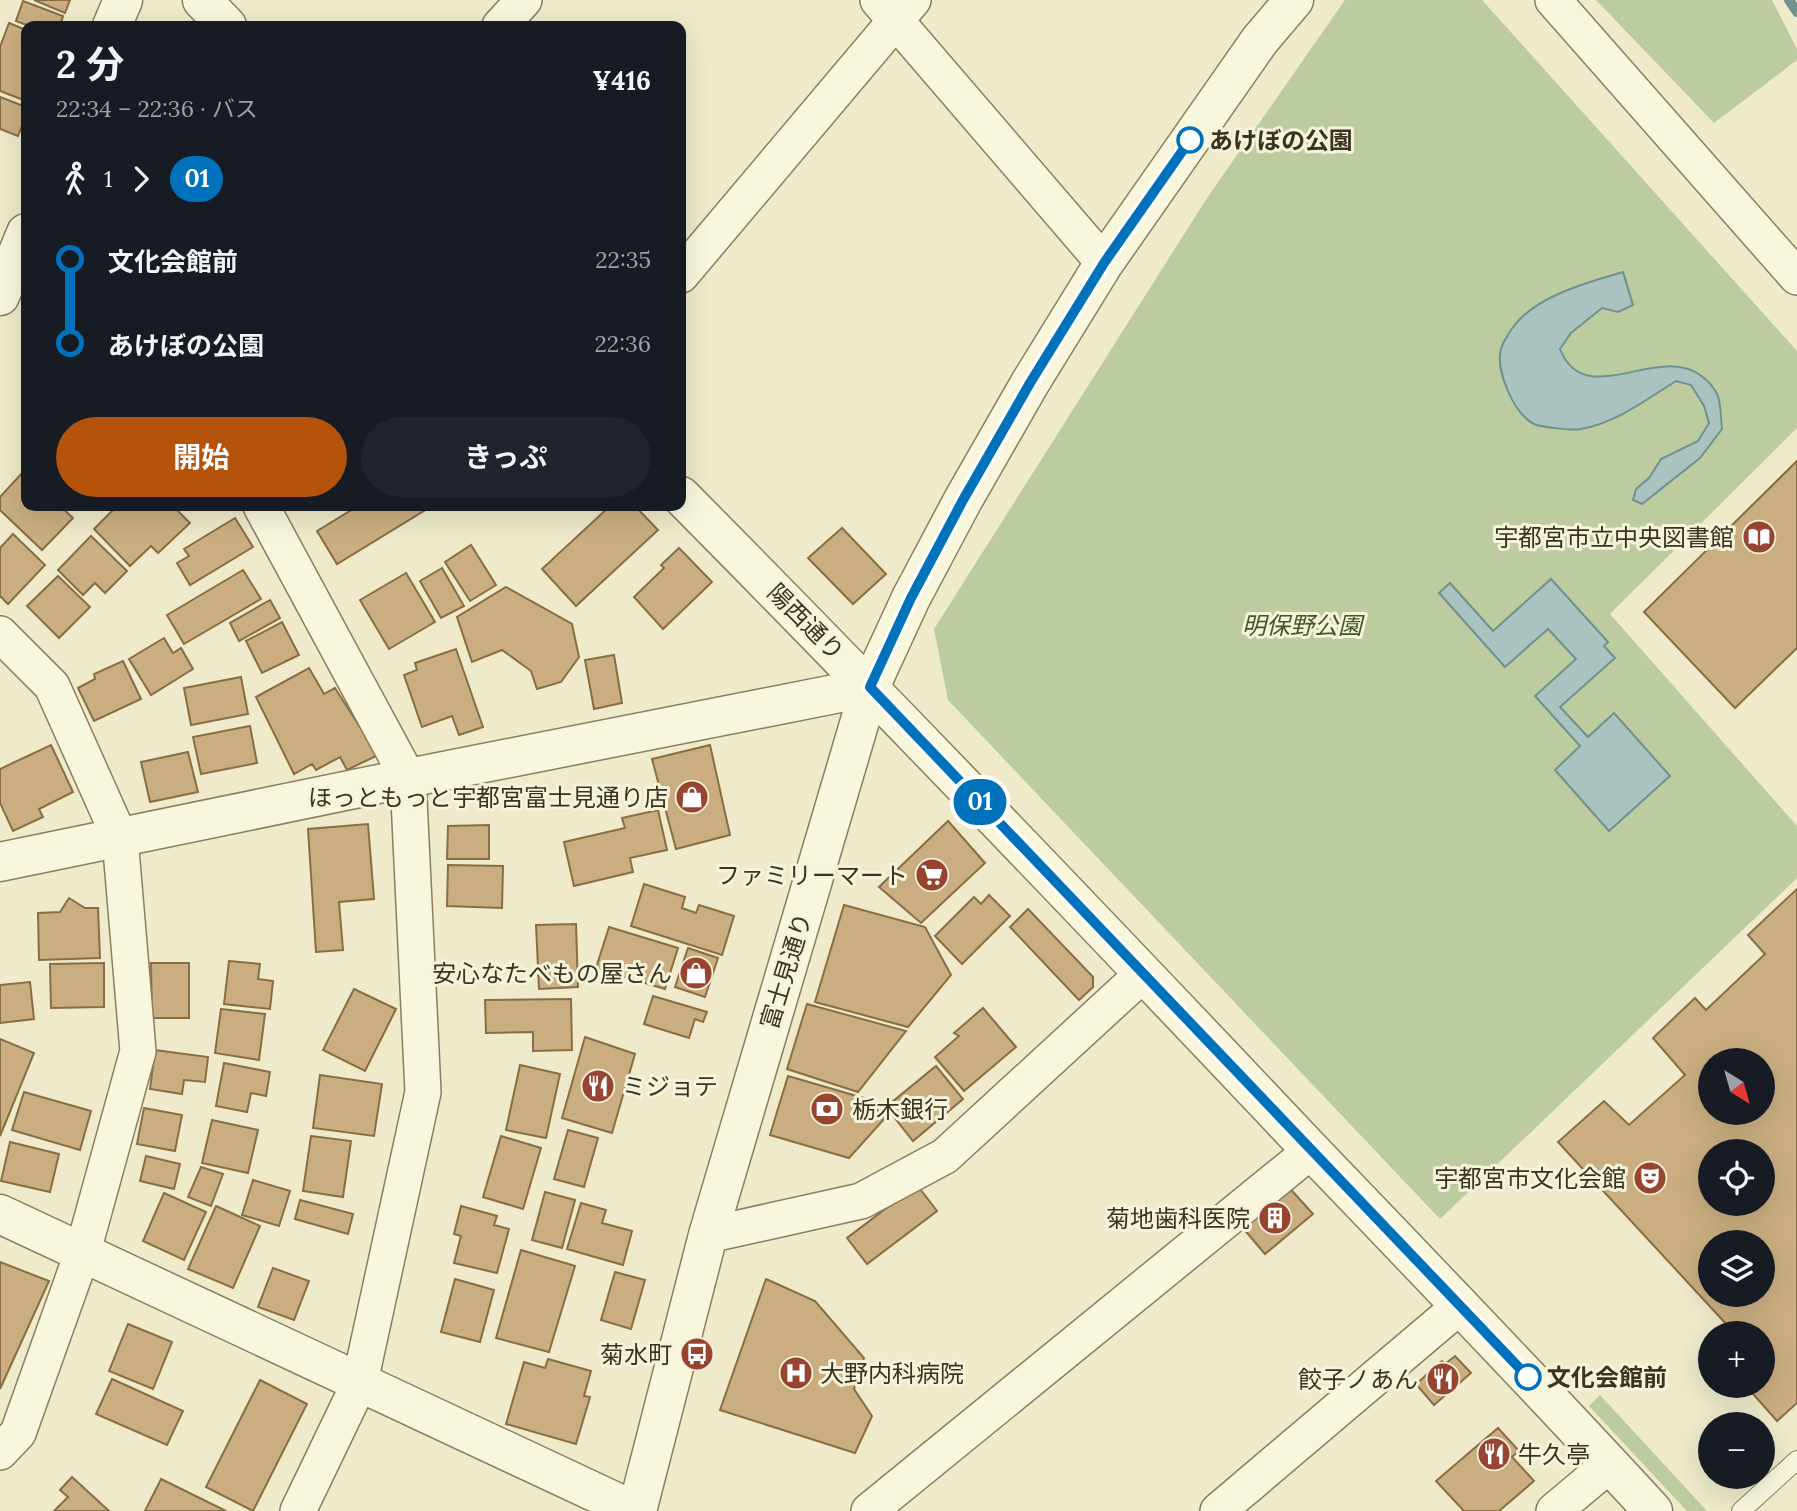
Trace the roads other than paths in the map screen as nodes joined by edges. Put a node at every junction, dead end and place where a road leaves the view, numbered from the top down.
1 (123, 0) edge
2 (202, 0) edge
3 (524, 0) edge
4 (1294, 0) edge
5 (1553, 0) edge
6 (896, 7) edge
7 (114, 21) edge
8 (222, 21) edge
9 (505, 21) edge
10 (1104, 263) junction
11 (686, 269) edge
12 (1797, 277) edge
13 (686, 501) edge
14 (264, 511) edge
15 (0, 634) edge
16 (870, 687) junction
17 (408, 778) junction
18 (120, 838) junction
19 (0, 862) edge
20 (1144, 973) junction
21 (1312, 1150) junction
22 (0, 1214) edge
23 (708, 1235) junction
24 (83, 1251) junction
25 (1461, 1305) junction
26 (360, 1382) junction
27 (0, 1452) edge
28 (1797, 1460) edge
29 (1610, 1464) junction
30 (298, 1511) edge
31 (636, 1511) edge
32 (869, 1511) edge
33 (1218, 1511) edge
34 (1553, 1511) edge
35 (1653, 1511) edge
36 (1741, 1511) edge

1 - 7 street
2 - 8 street
3 - 9 street
4 - 10 street, 富士見通り
5 - 12 street
6 - 10 street
6 - 11 street
10 - 16 street, 富士見通り
13 - 16 street, 陽西通り
14 - 17 street
15 - 18 street
16 - 17 street
16 - 20 street, 陽西通り
16 - 23 street, 富士見通り
17 - 18 street
17 - 26 street
18 - 19 street
18 - 24 street
20 - 21 street, 陽西通り
20 - 23 street
21 - 25 street, 陽西通り
21 - 32 street
22 - 24 street
23 - 31 street, 富士見通り
24 - 26 street
24 - 27 street
25 - 29 street, 陽西通り
25 - 33 street
26 - 30 street
26 - 31 street
28 - 36 lane
29 - 34 street
29 - 35 street, 陽西通り

